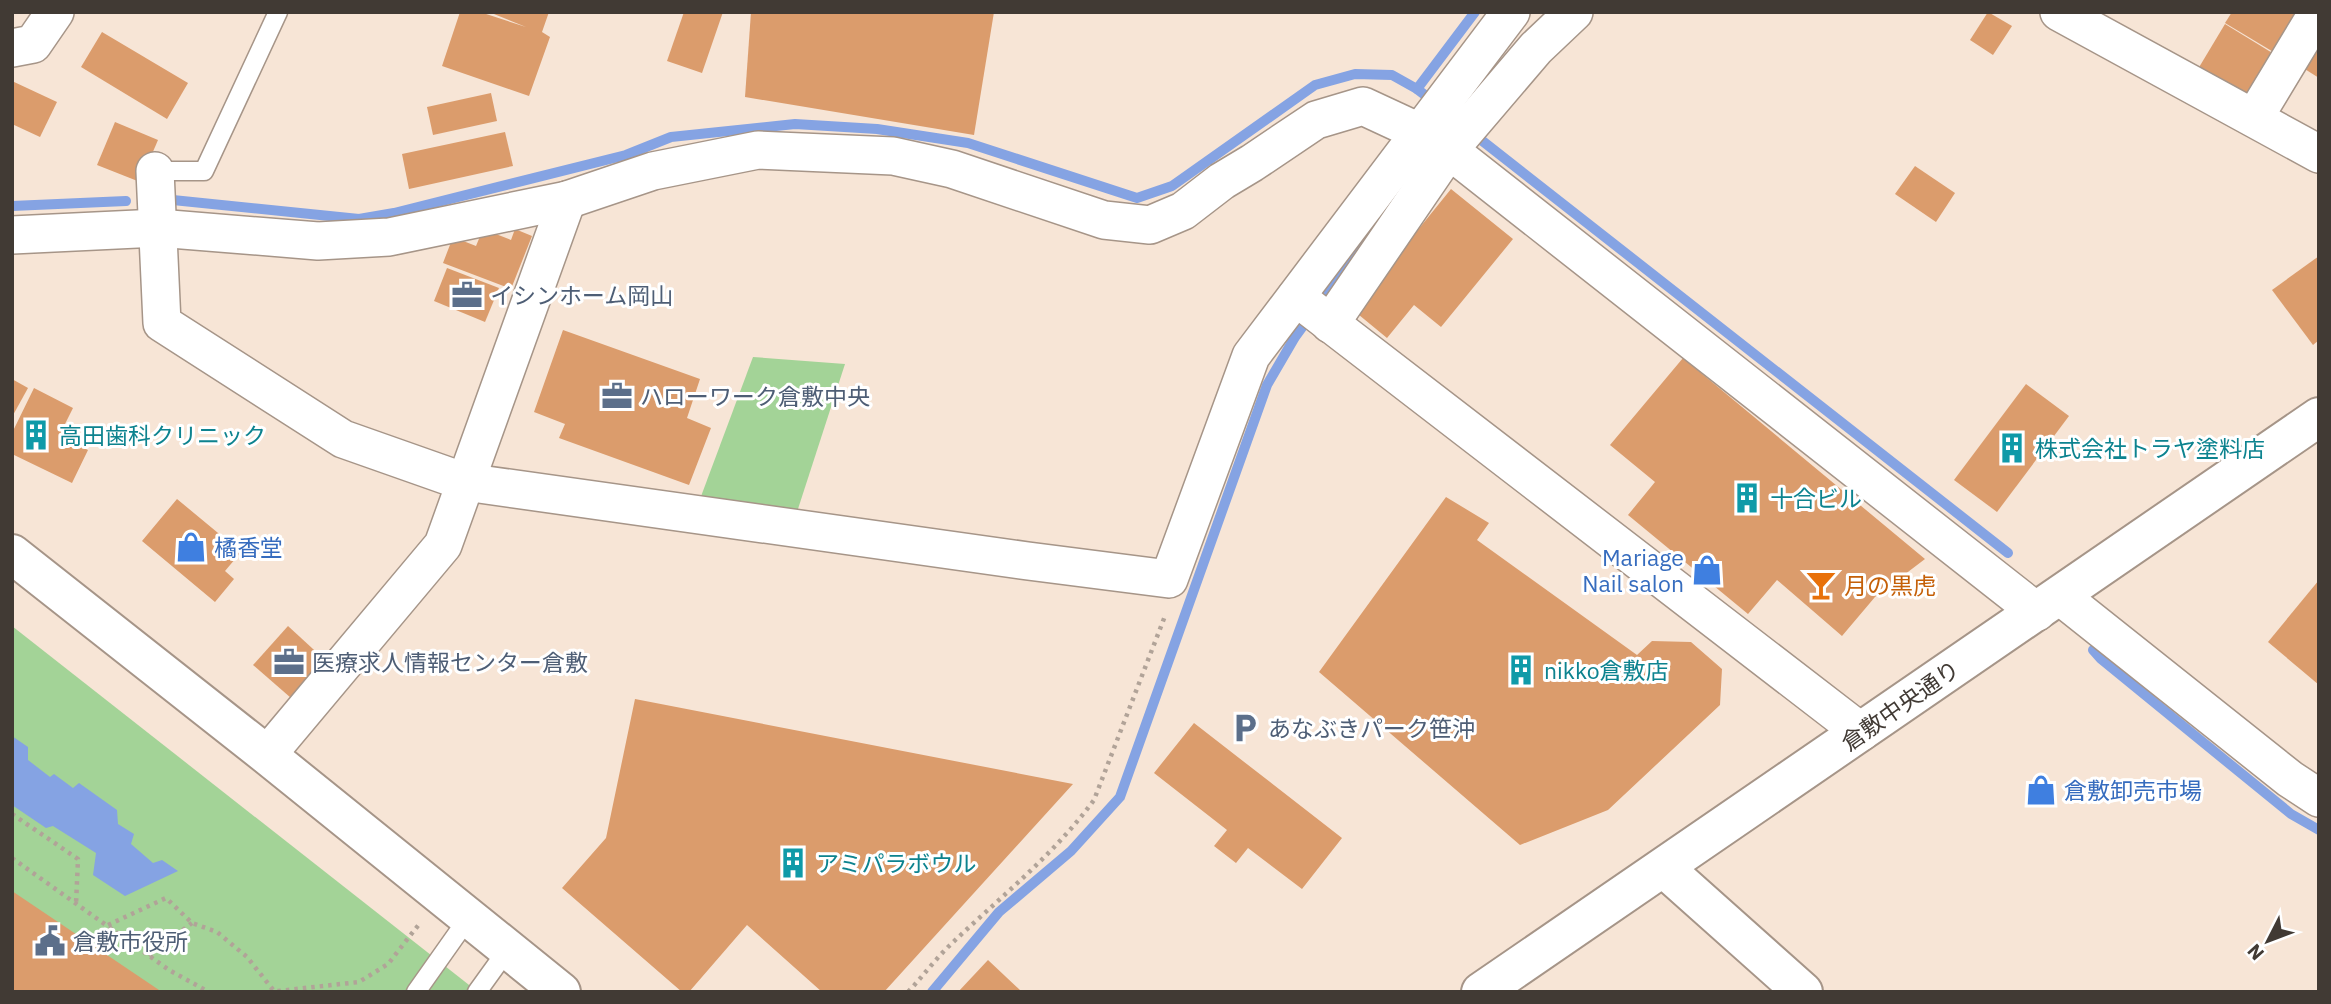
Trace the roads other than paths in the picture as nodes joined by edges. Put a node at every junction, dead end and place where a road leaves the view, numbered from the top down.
1 (55, 12) edge
2 (278, 12) edge
3 (1511, 12) edge
4 (1574, 12) edge
5 (2059, 12) edge
6 (2318, 12) edge
7 (12, 48) edge
8 (1494, 70) junction
9 (2254, 118) junction
10 (1447, 125) junction
11 (2319, 154) edge
12 (155, 172) joint
13 (567, 200) junction
14 (158, 228) junction
15 (12, 235) edge
16 (1314, 311) junction
17 (2319, 418) edge
18 (465, 482) junction
19 (12, 554) edge
20 (2048, 604) junction
21 (1861, 732) junction
22 (267, 755) junction
23 (2319, 797) edge
24 (1664, 868) junction
25 (469, 917) junction
26 (508, 949) junction
27 (416, 992) edge
28 (477, 992) edge
29 (561, 992) edge
30 (1481, 992) edge
31 (1803, 992) edge

1 - 7 street
2 - 12 lane
3 - 8 street
4 - 8 street
5 - 9 street
6 - 9 street
8 - 10 street
9 - 11 street
10 - 13 street
10 - 16 street
10 - 20 street
12 - 14 street
13 - 14 street
13 - 18 street
14 - 15 street
14 - 18 street
16 - 18 street
16 - 21 street
17 - 20 street, 倉敷中央通り
18 - 22 street
19 - 22 street
20 - 21 street, 倉敷中央通り
20 - 23 street
21 - 24 street, 倉敷中央通り
22 - 25 street
24 - 30 street, 倉敷中央通り
24 - 31 street
25 - 26 street
25 - 27 lane
26 - 28 lane
26 - 29 street

